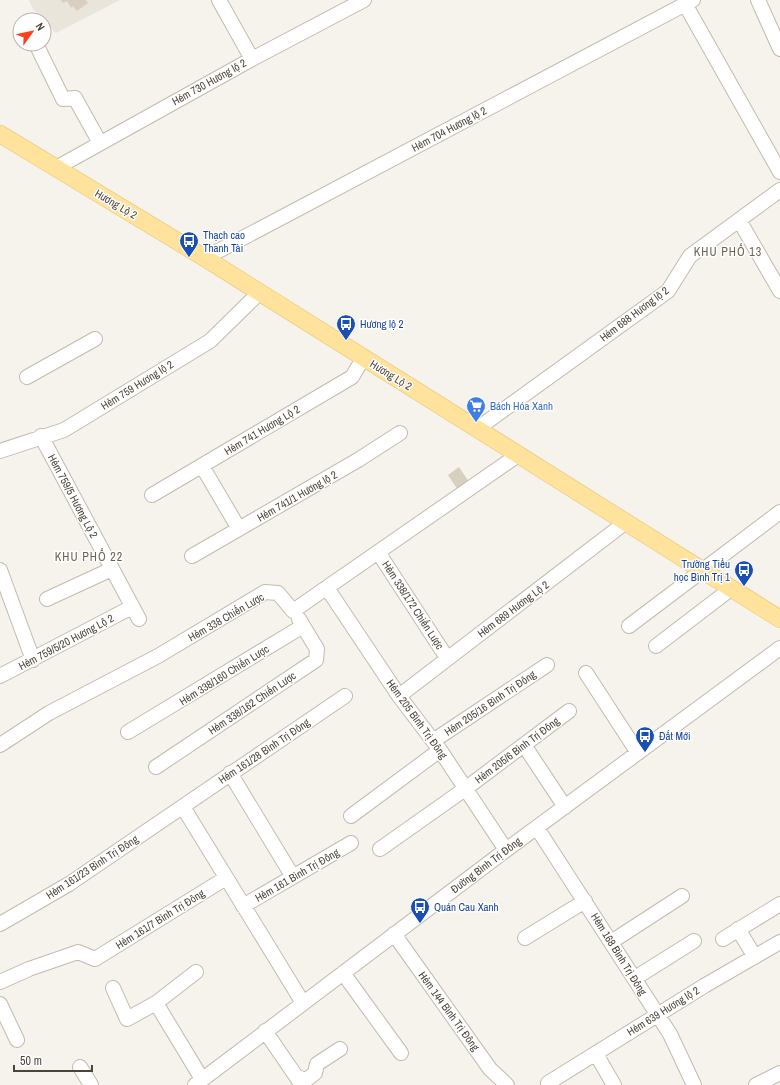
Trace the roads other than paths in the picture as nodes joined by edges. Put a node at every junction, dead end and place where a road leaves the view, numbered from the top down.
1 (364, 0) edge
2 (758, 0) edge
3 (222, 1) edge
4 (689, 2) edge
5 (780, 49) edge
6 (40, 52) edge
7 (252, 58) junction
8 (0, 134) edge
9 (100, 143) junction
10 (56, 168) junction
11 (780, 172) edge
12 (780, 190) edge
13 (739, 220) junction
14 (205, 258) junction
15 (780, 291) edge
16 (259, 293) junction
17 (95, 339) dead end
18 (364, 358) junction
19 (27, 377) dead end
20 (477, 429) junction
21 (400, 433) dead end
22 (41, 436) junction
23 (0, 451) edge
24 (518, 455) junction
25 (202, 466) junction
26 (152, 495) dead end
27 (780, 512) edge
28 (626, 522) junction
29 (239, 529) junction
30 (378, 552) junction
31 (192, 556) dead end
32 (112, 569) junction
33 (0, 570) edge
34 (703, 570) junction
35 (327, 588) junction
36 (732, 588) junction
37 (47, 599) dead end
38 (132, 607) junction
39 (293, 611) junction
40 (139, 619) dead end
41 (780, 619) edge
42 (303, 626) junction
43 (629, 626) dead end
44 (656, 646) dead end
45 (780, 648) edge
46 (448, 658) junction
47 (34, 660) junction
48 (547, 665) dead end
49 (586, 673) dead end
50 (0, 676) edge
51 (345, 696) dead end
52 (399, 696) junction
53 (569, 711) dead end
54 (128, 732) dead end
55 (0, 745) edge
56 (524, 745) junction
57 (436, 746) junction
58 (638, 753) junction
59 (156, 767) dead end
60 (230, 773) junction
61 (466, 789) junction
62 (183, 807) junction
63 (565, 807) junction
64 (351, 816) dead end
65 (537, 828) junction
66 (351, 844) dead end
67 (380, 849) dead end
68 (506, 850) junction
69 (293, 877) junction
70 (226, 878) junction
71 (682, 896) dead end
72 (585, 901) junction
73 (780, 904) edge
74 (243, 906) junction
75 (0, 924) edge
76 (738, 930) junction
77 (394, 934) junction
78 (525, 938) dead end
79 (722, 939) dead end
80 (694, 941) dead end
81 (611, 942) junction
82 (780, 942) edge
83 (754, 957) junction
84 (196, 972) dead end
85 (343, 972) junction
86 (635, 978) junction
87 (0, 982) edge
88 (113, 988) dead end
89 (156, 1003) junction
90 (303, 1003) junction
91 (0, 1004) edge
92 (658, 1015) junction
93 (265, 1031) junction
94 (17, 1040) dead end
95 (340, 1049) dead end
96 (401, 1053) dead end
97 (596, 1054) junction
98 (80, 1067) dead end
99 (780, 1073) edge
100 (299, 1081) edge
101 (198, 1082) edge
102 (548, 1082) dead end
103 (91, 1085) edge
104 (507, 1085) edge
105 (614, 1085) edge
106 (694, 1085) edge
107 (756, 1085) edge

1 - 7 street, Hẻm 730 Hương lộ 2
2 - 5 street
3 - 7 street
4 - 11 street
4 - 14 street, Hẻm 704 Hương lộ 2
6 - 9 street
7 - 9 street, Hẻm 730 Hương lộ 2
8 - 10 main road, Hương Lộ 2
9 - 10 street, Hẻm 730 Hương lộ 2
10 - 14 main road, Hương Lộ 2
12 - 13 street, Hẻm 688 Hương lộ 2
13 - 15 street
13 - 20 street, Hẻm 688 Hương lộ 2
14 - 16 main road, Hương Lộ 2
16 - 18 main road, Hương Lộ 2
16 - 22 street, Hẻm 759 Hương lộ 2
17 - 19 street
18 - 20 main road, Hương Lộ 2
18 - 25 street, Hẻm 741 Hương Lộ 2
20 - 24 main road, Hương Lộ 2
21 - 29 street, Hẻm 741/1 Hương lộ 2
22 - 23 street, Hẻm 759 Hương lộ 2
22 - 32 street, Hẻm 759/5 Hương Lộ 2
24 - 28 main road, Hương Lộ 2
24 - 30 street
25 - 26 street, Hẻm 741 Hương Lộ 2
25 - 29 street
27 - 34 street
28 - 34 main road, Hương Lộ 2
28 - 46 street, Hẻm 689 Hương Lộ 2
29 - 31 street, Hẻm 741/1 Hương lộ 2
30 - 35 street
30 - 46 street, Hẻm 338/172 Chiến Lược
32 - 37 street
32 - 38 street, Hẻm 759/5 Hương Lộ 2
33 - 47 street
34 - 36 main road, Hương Lộ 2
34 - 43 street
35 - 39 street
35 - 52 street, Hẻm 205 Bình Trị Đông
36 - 41 main road, Hương Lộ 2
36 - 44 street
38 - 40 street, Hẻm 759/5 Hương Lộ 2
38 - 47 street, Hẻm 759/5/20 Hương Lộ 2
39 - 42 street
39 - 55 street, Hẻm 338 Chiến Lược
42 - 54 street, Hẻm 338/160 Chiến Lược
42 - 59 street, Hẻm 338/162 Chiến Lược
45 - 58 street, Đường Bình Trị Đông
46 - 52 street, Hẻm 689 Hương Lộ 2
47 - 50 street, Hẻm 759/5/20 Hương Lộ 2
48 - 57 street, Hẻm 205/16 Bình Trị Đông
49 - 58 street
51 - 60 street, Hẻm 161/28 Bình Trị Đông
52 - 57 street, Hẻm 205 Bình Trị Đông
53 - 56 street, Hẻm 205/6 Bình Trị Đông
56 - 61 street, Hẻm 205/6 Bình Trị Đông
56 - 63 street
57 - 61 street, Hẻm 205 Bình Trị Đông
57 - 64 street, Hẻm 205/16 Bình Trị Đông
58 - 63 street, Đường Bình Trị Đông
60 - 62 street, Hẻm 161/28 Bình Trị Đông
60 - 69 street
61 - 67 street, Hẻm 205/6 Bình Trị Đông
61 - 68 street, Hẻm 205 Bình Trị Đông
62 - 70 street, Hẻm 161 Bình Trị Đông
62 - 75 street, Hẻm 161/23 Bình Trị Đông
63 - 65 street, Đường Bình Trị Đông
65 - 68 street, Đường Bình Trị Đông
65 - 72 street, Hẻm 168 Bình Trị Đông
66 - 69 street, Hẻm 161 Bình Trị Đông
68 - 77 street, Đường Bình Trị Đông
69 - 74 street, Hẻm 161 Bình Trị Đông
70 - 74 street, Hẻm 161 Bình Trị Đông
70 - 87 street, Hẻm 161/7 Bình Trị Đông
71 - 81 street
72 - 78 street
72 - 81 street, Hẻm 168 Bình Trị Đông
73 - 76 street
74 - 90 street, Hẻm 161 Bình Trị Đông
76 - 79 street
76 - 83 street
77 - 85 street, Đường Bình Trị Đông
77 - 104 street, Hẻm 144 Bình Trị Đông
80 - 86 street
81 - 86 street, Hẻm 168 Bình Trị Đông
82 - 83 street, Hẻm 639 Hương lộ 2
83 - 92 street, Hẻm 639 Hương lộ 2
84 - 89 street
85 - 90 street, Đường Bình Trị Đông
85 - 96 street
86 - 92 street, Hẻm 168 Bình Trị Đông
88 - 89 street
89 - 101 street
90 - 93 street, Đường Bình Trị Đông
91 - 94 street
92 - 97 street, Hẻm 639 Hương lộ 2
92 - 106 street, Hẻm 168 Bình Trị Đông
93 - 100 street
93 - 101 street, Đường Bình Trị Đông
95 - 100 street
97 - 102 street, Hẻm 639 Hương lộ 2
97 - 105 street
98 - 103 street
99 - 107 street

